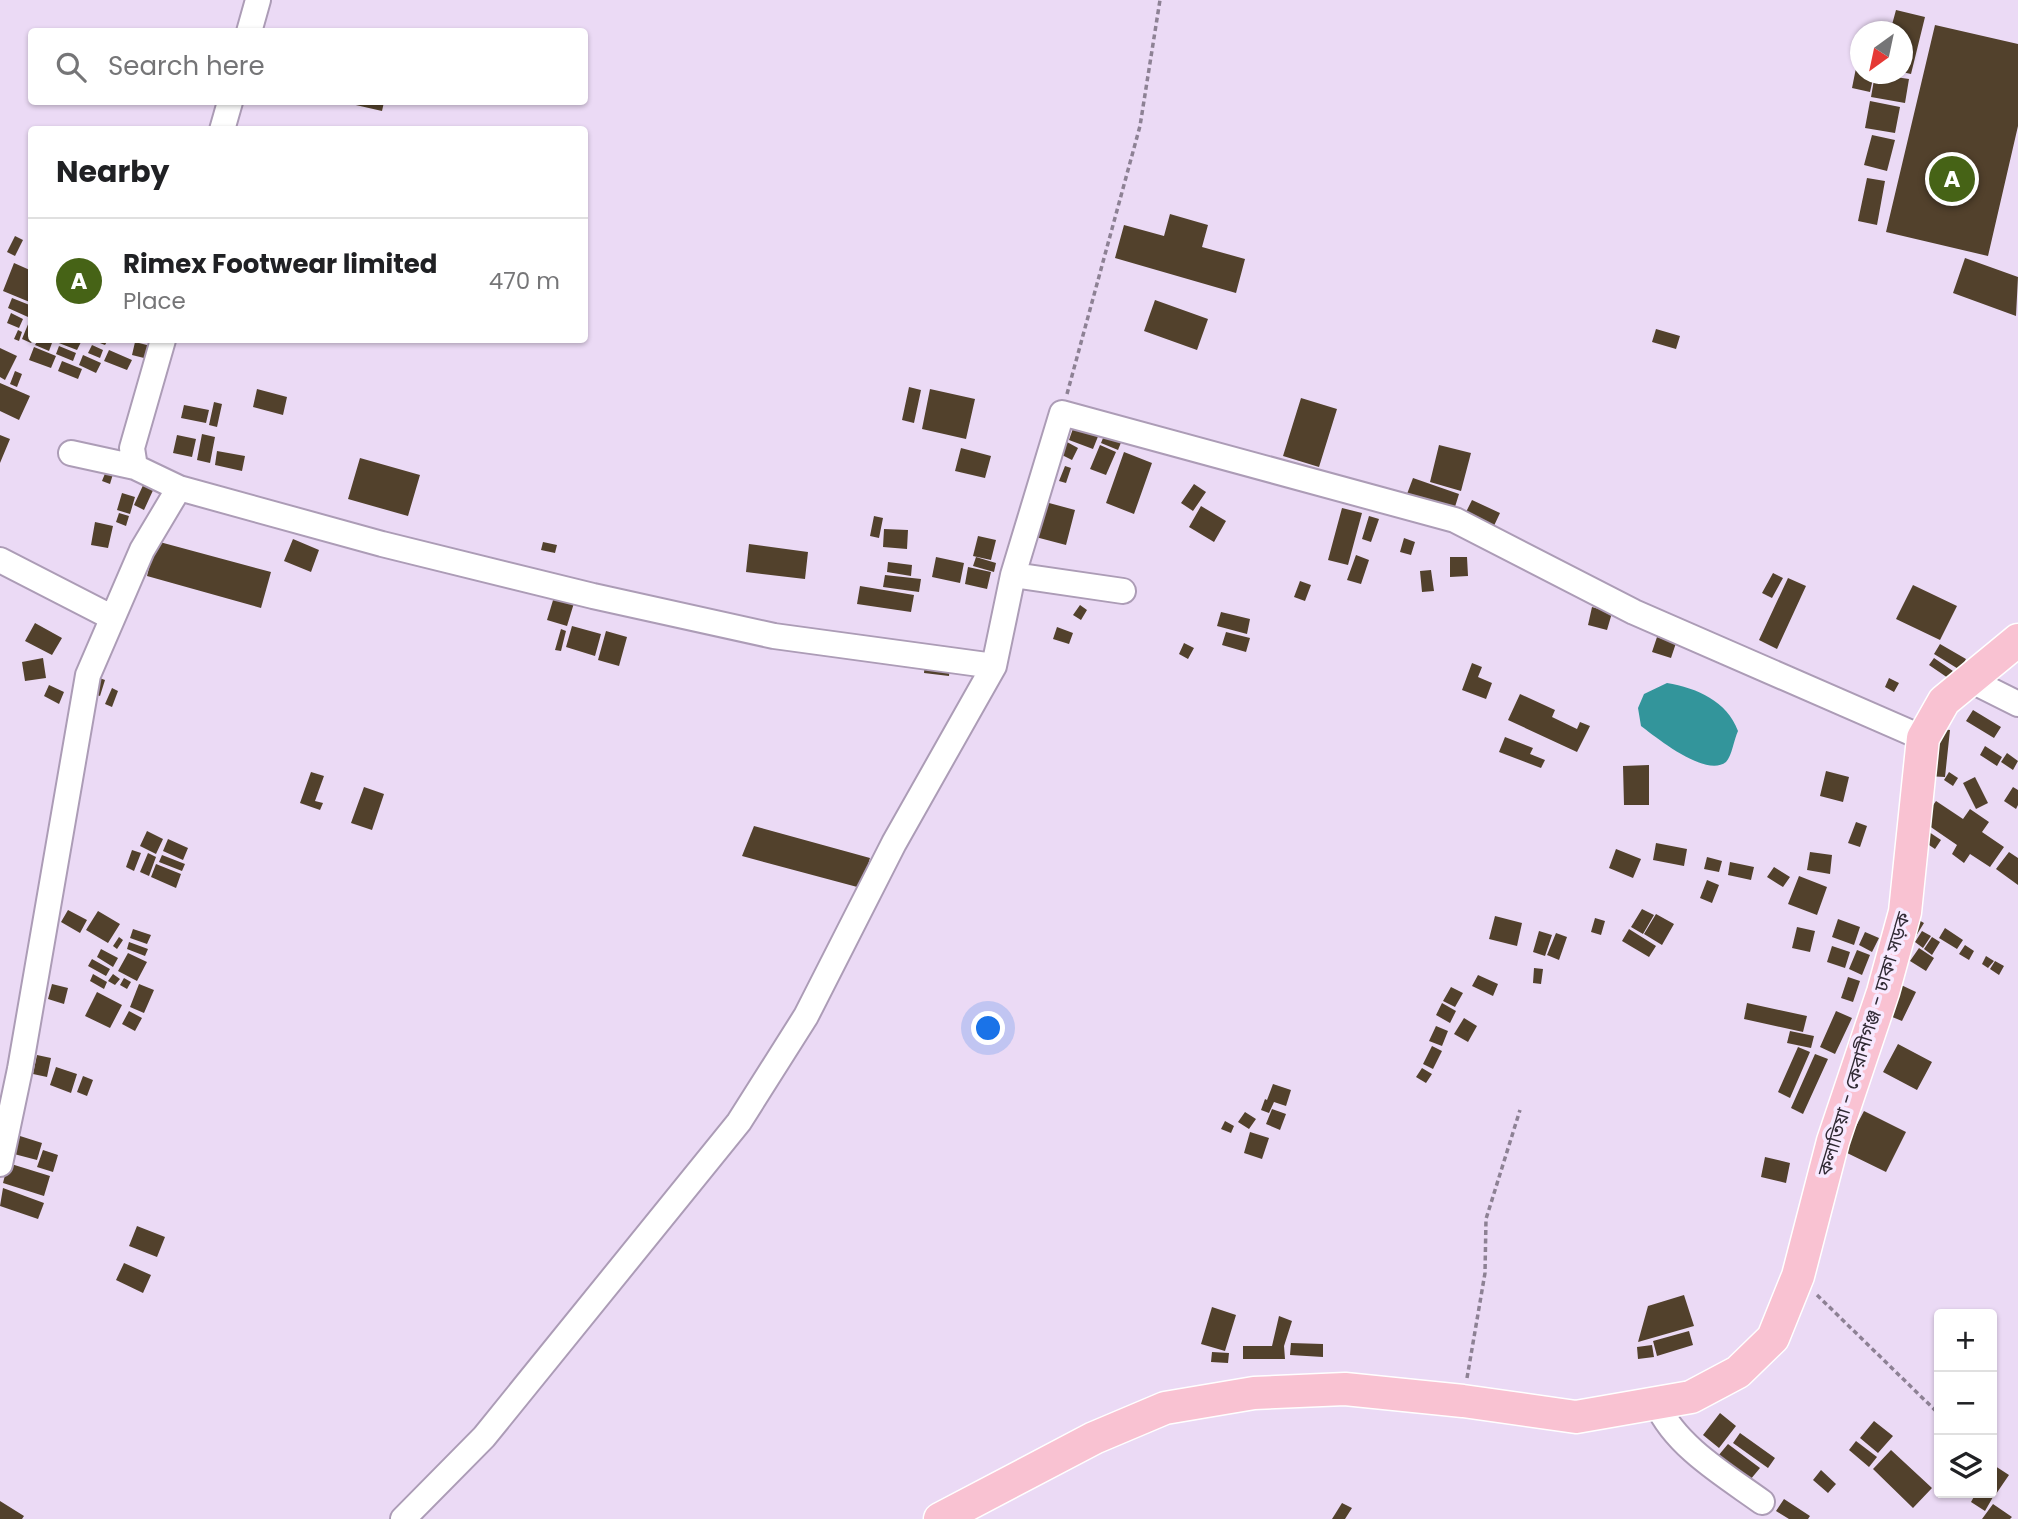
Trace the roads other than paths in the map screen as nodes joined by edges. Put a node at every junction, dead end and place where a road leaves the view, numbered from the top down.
1 (258, 0) edge
2 (250, 28) edge
3 (229, 105) edge
4 (223, 126) edge
5 (162, 343) edge
6 (71, 453) dead end
7 (135, 467) junction
8 (179, 488) junction
9 (0, 560) edge
10 (1013, 575) junction
11 (1123, 592) dead end
12 (111, 617) junction
13 (2018, 640) edge
14 (994, 666) junction
15 (1968, 679) junction
16 (2018, 704) edge
17 (1923, 738) junction
18 (0, 1164) edge
19 (1657, 1404) junction
20 (1762, 1502) dead end
21 (403, 1519) edge
22 (940, 1519) edge

1 - 2 street
3 - 4 street
5 - 7 street
6 - 7 street
7 - 8 street
8 - 12 street
8 - 14 street
9 - 12 street
10 - 11 street
10 - 14 street
10 - 17 street
12 - 18 street
13 - 15 main road, কলাতিয়া - কেরানীগঞ্জ - ঢাকা সড়ক
14 - 21 street
15 - 16 street
15 - 17 main road, কলাতিয়া - কেরানীগঞ্জ - ঢাকা সড়ক
17 - 19 main road, কলাতিয়া - কেরানীগঞ্জ - ঢাকা সড়ক
19 - 20 street
19 - 22 main road, কলাতিয়া - কেরানীগঞ্জ - ঢাকা সড়ক

